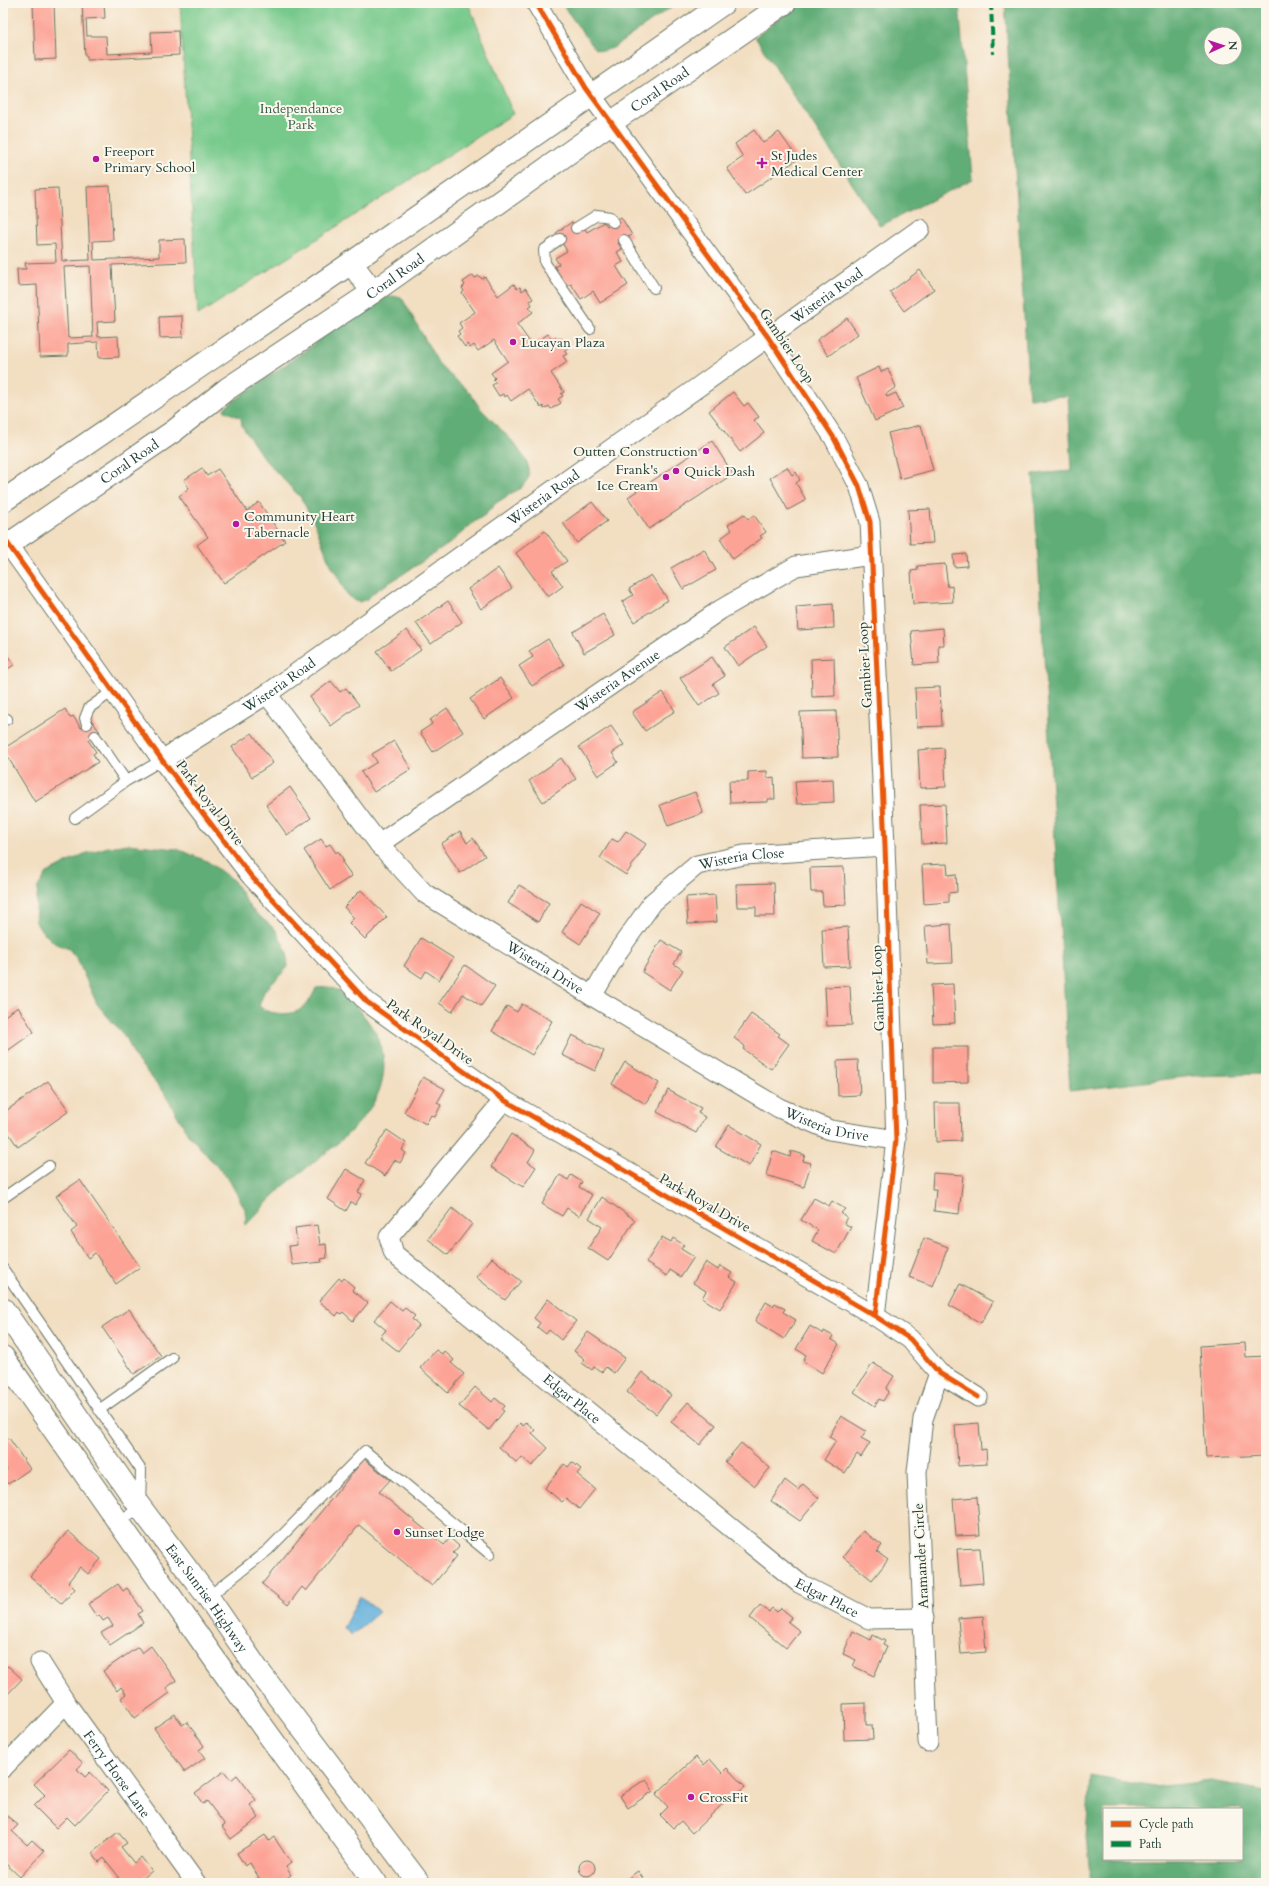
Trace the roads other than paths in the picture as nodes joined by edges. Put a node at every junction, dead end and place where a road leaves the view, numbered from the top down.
1 (536, 3) edge
2 (724, 3) edge
3 (785, 3) edge
4 (592, 95) junction
5 (612, 122) junction
6 (613, 222) dead end
7 (576, 228) dead end
8 (920, 229) dead end
9 (560, 239) dead end
10 (624, 240) dead end
11 (351, 263) junction
12 (654, 288) dead end
13 (373, 292) junction
14 (590, 329) dead end
15 (768, 338) junction
16 (208, 361) junction
17 (227, 389) junction
18 (3, 501) edge
19 (5, 543) edge
20 (871, 555) junction
21 (113, 691) junction
22 (267, 694) junction
23 (87, 724) dead end
24 (95, 736) dead end
25 (162, 760) junction
26 (126, 781) junction
27 (75, 818) dead end
28 (379, 844) junction
29 (885, 846) junction
30 (592, 996) junction
31 (504, 1100) junction
32 (896, 1140) junction
33 (48, 1166) dead end
34 (3, 1198) edge
35 (3, 1269) edge
36 (3, 1309) edge
37 (875, 1316) junction
38 (3, 1357) edge
39 (172, 1358) dead end
40 (938, 1373) junction
41 (978, 1396) dead end
42 (99, 1410) junction
43 (140, 1507) junction
44 (119, 1522) junction
45 (490, 1554) dead end
46 (208, 1597) junction
47 (924, 1618) junction
48 (40, 1662) dead end
49 (66, 1703) junction
50 (928, 1742) dead end
51 (3, 1768) edge
52 (196, 1883) edge
53 (376, 1883) edge
54 (419, 1883) edge

1 - 4 street, Gambier Loop
2 - 4 main road
3 - 5 main road, Coral Road
4 - 5 street, Gambier Loop
4 - 11 main road
5 - 13 main road, Coral Road
5 - 15 street, Gambier Loop
6 - 7 lane
8 - 15 street, Wisteria Road
9 - 14 lane
10 - 12 lane
11 - 13 main road
11 - 16 main road
13 - 17 main road, Coral Road
15 - 20 street, Gambier Loop
15 - 22 street, Wisteria Road
16 - 17 main road
16 - 18 main road
17 - 19 main road, Coral Road
19 - 21 street, Park Royal Drive
20 - 28 street, Wisteria Avenue
20 - 29 street, Gambier Loop
21 - 23 lane
21 - 25 street, Park Royal Drive
22 - 25 street, Wisteria Road
22 - 28 street, Wisteria Drive
24 - 26 lane
25 - 26 lane
25 - 31 street, Park Royal Drive
26 - 27 lane
28 - 30 street, Wisteria Drive
29 - 30 street, Wisteria Close
29 - 32 street, Gambier Loop
30 - 32 street, Wisteria Drive
31 - 37 street, Park Royal Drive
31 - 47 street, Edgar Place
32 - 37 street, Gambier Loop
33 - 34 lane
35 - 42 lane
36 - 43 main road, East Sunrise Highway
37 - 40 street, Park Royal Drive
38 - 44 main road, East Sunrise Highway
39 - 42 lane
40 - 41 street, Park Royal Drive
40 - 47 street, Aramander Circle
42 - 43 lane
43 - 44 lane
43 - 46 main road, East Sunrise Highway
44 - 53 main road, East Sunrise Highway
45 - 46 lane
46 - 54 main road, East Sunrise Highway
47 - 50 street, Aramander Circle
48 - 49 street, Ferry Horse Lane
49 - 51 street
49 - 52 street, Ferry Horse Lane

